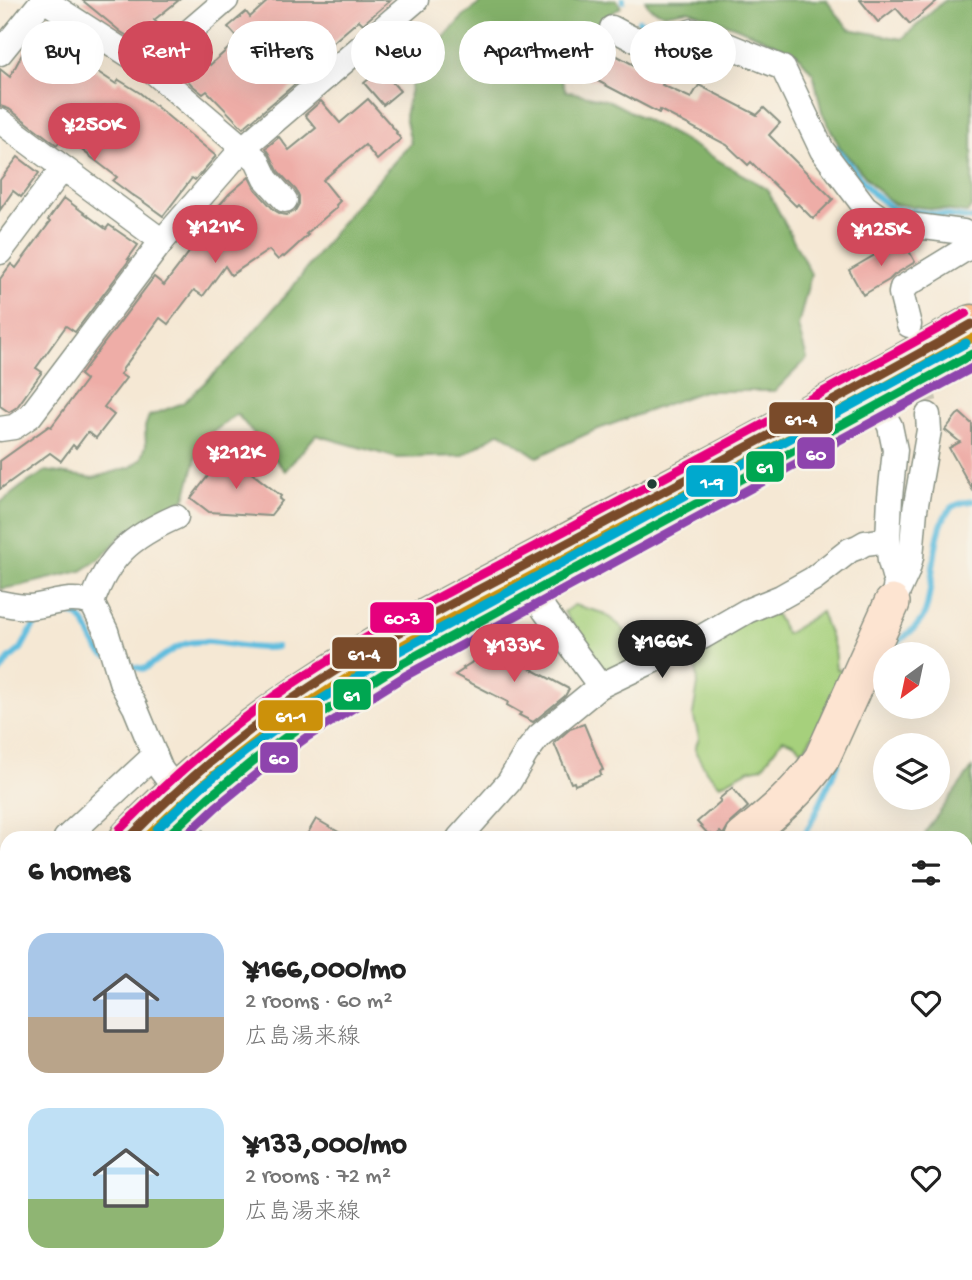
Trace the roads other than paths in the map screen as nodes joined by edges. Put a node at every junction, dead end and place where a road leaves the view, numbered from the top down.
1 (44, 0) edge
2 (226, 0) edge
3 (416, 0) edge
4 (202, 21) edge
5 (616, 30) edge
6 (118, 48) edge
7 (0, 53) edge
8 (168, 84) edge
9 (0, 121) edge
10 (243, 148) junction
11 (63, 168) junction
12 (285, 200) dead end
13 (162, 240) junction
14 (972, 244) edge
15 (0, 252) edge
16 (972, 324) edge
17 (909, 325) tunnel mouth
18 (972, 354) edge
19 (879, 406) junction
20 (928, 415) tunnel mouth
21 (0, 429) edge
22 (176, 517) dead end
23 (888, 540) junction
24 (534, 591) junction
25 (0, 603) edge
26 (92, 603) junction
27 (892, 603) junction
28 (600, 686) junction
29 (155, 755) junction
30 (179, 822) edge
31 (74, 831) edge
32 (151, 831) edge
33 (465, 831) edge
34 (751, 831) edge

1 - 6 street
1 - 7 street
2 - 4 street
3 - 10 street
5 - 14 street
8 - 10 street
9 - 11 street
10 - 12 street
10 - 13 street
11 - 13 street
11 - 15 street
13 - 21 street
14 - 17 street
16 - 30 main road
18 - 19 main road
19 - 23 street
19 - 24 main road
20 - 27 street
22 - 26 street
23 - 27 street
23 - 28 street
24 - 28 street
24 - 30 main road
25 - 26 street
26 - 29 street
27 - 34 street
28 - 33 street
29 - 30 street
29 - 31 street
30 - 32 main road

